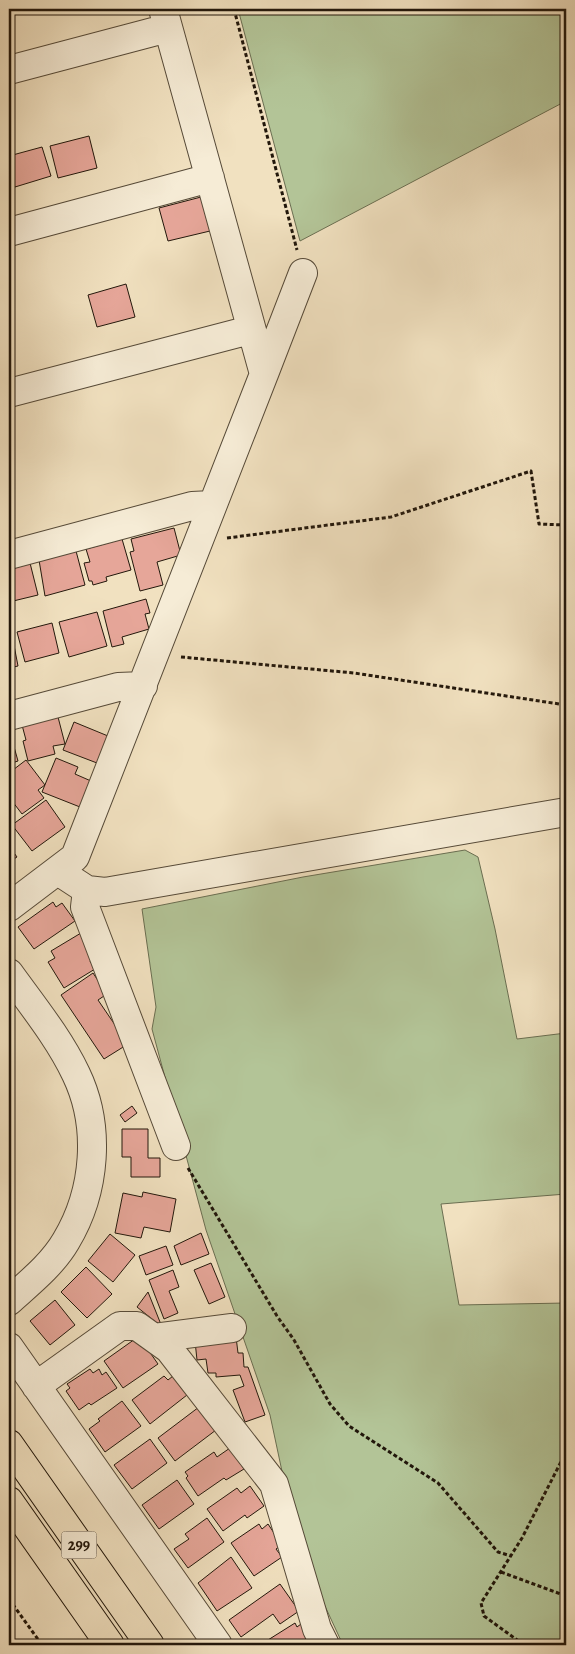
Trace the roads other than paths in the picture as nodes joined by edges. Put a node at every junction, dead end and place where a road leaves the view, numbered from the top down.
1 (166, 18) edge
2 (9, 70) edge
3 (210, 178) junction
4 (9, 232) edge
5 (303, 273) road end
6 (250, 330) junction
7 (264, 374) junction
8 (9, 393) edge
9 (212, 505) junction
10 (9, 555) edge
11 (143, 686) junction
12 (9, 716) edge
13 (566, 812) edge
14 (58, 870) junction
15 (87, 890) junction
16 (9, 907) edge
17 (9, 973) edge
18 (176, 1146) road end
19 (9, 1301) edge
20 (232, 1328) dead end
21 (154, 1338) junction
22 (9, 1347) edge
23 (36, 1386) junction
24 (9, 1444) edge
25 (9, 1501) edge
26 (110, 1645) edge
27 (150, 1645) edge
28 (218, 1645) edge
29 (324, 1645) edge

1 - 2 street
1 - 3 street
3 - 4 street
3 - 6 street
5 - 7 street
6 - 7 street
6 - 8 street
7 - 9 street
9 - 10 street
9 - 11 street
11 - 12 street
11 - 14 street
13 - 15 street
14 - 15 street
14 - 16 street
15 - 18 street
17 - 19 street
20 - 21 street
21 - 23 street
21 - 29 street
22 - 23 street
23 - 28 street
24 - 27 highway, 299
25 - 26 highway, 299

